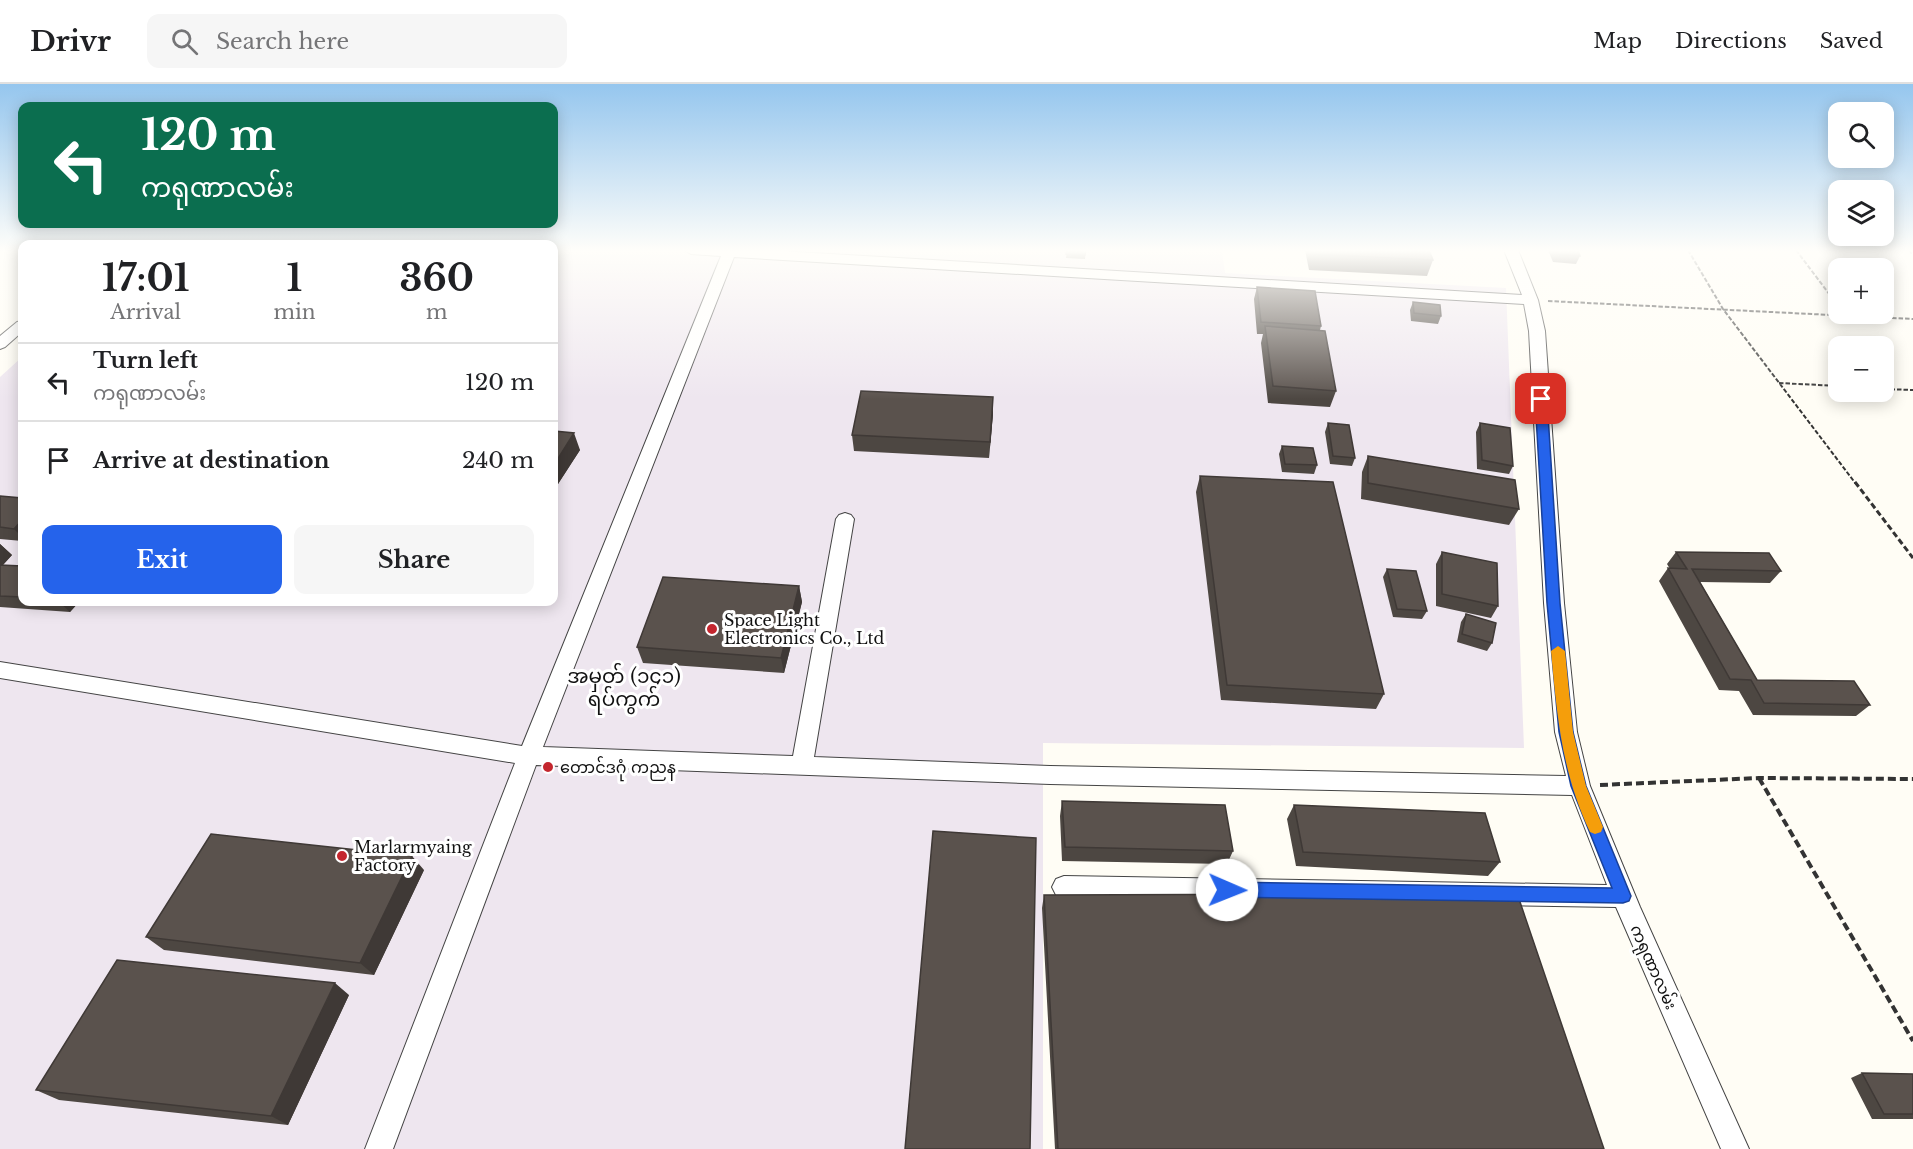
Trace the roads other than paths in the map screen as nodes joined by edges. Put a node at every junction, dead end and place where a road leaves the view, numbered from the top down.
1 (711, 300) edge
2 (1526, 300) edge
3 (1531, 300) joint
4 (18, 328) edge
5 (0, 344) edge
6 (845, 519) dead end
7 (0, 670) edge
8 (529, 756) junction
9 (802, 766) junction
10 (1578, 786) junction
11 (1064, 887) dead end
12 (1623, 896) junction
13 (380, 1149) edge
14 (1735, 1149) edge

1 - 8 street
2 - 3 street
3 - 10 street, ကရုဏာလမ်း
4 - 5 street
6 - 9 street
7 - 8 street
8 - 9 street
8 - 13 street
9 - 10 street
10 - 12 street, ကရုဏာလမ်း
11 - 12 street
12 - 14 street, ကရုဏာလမ်း

